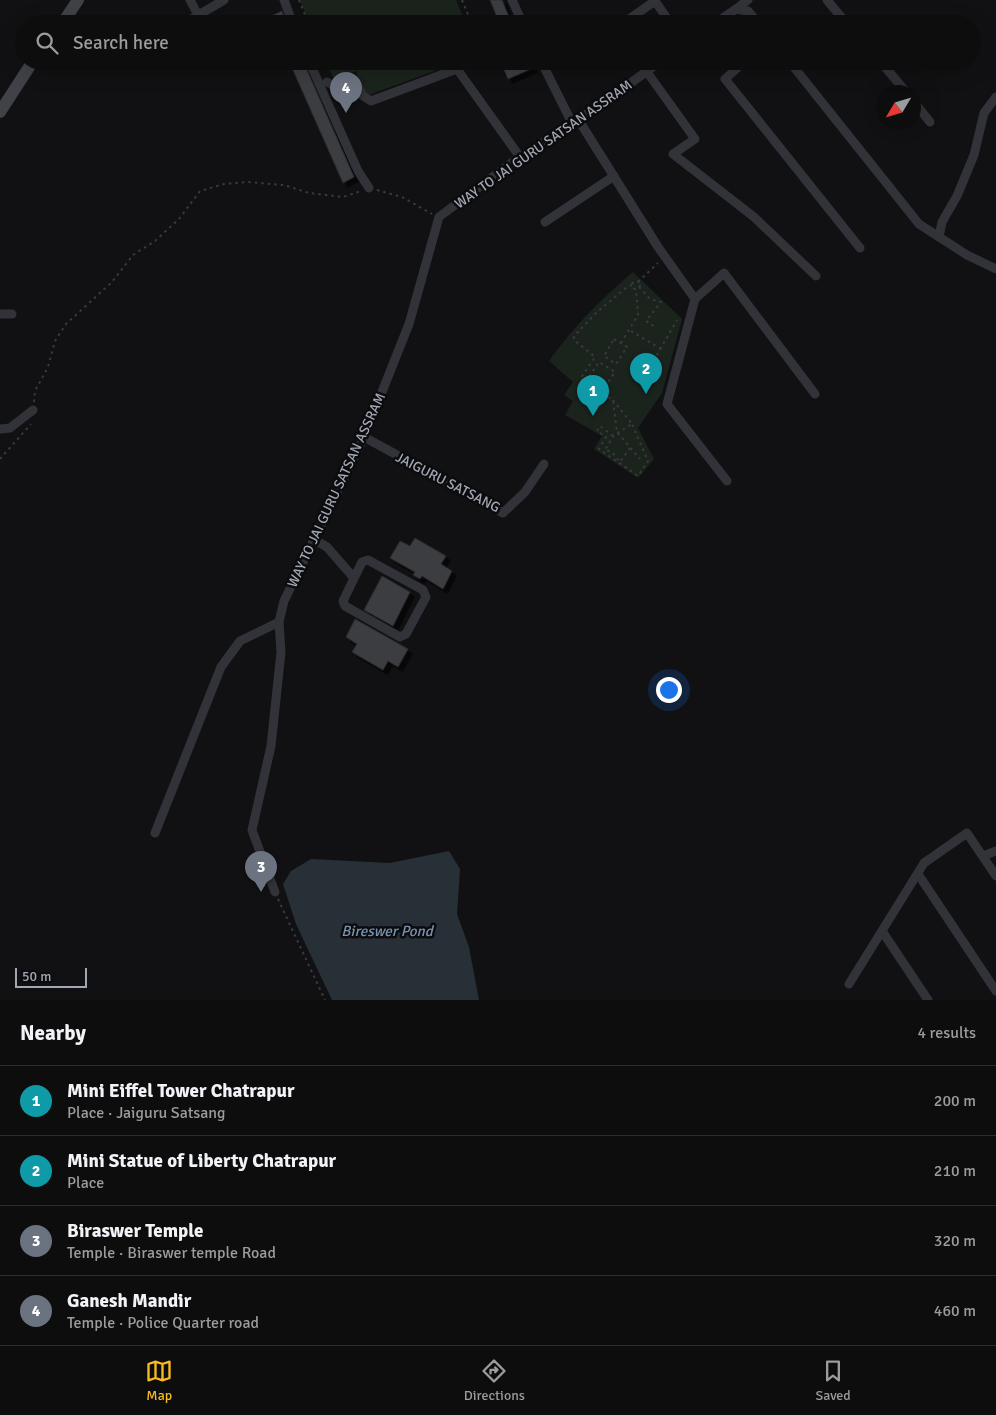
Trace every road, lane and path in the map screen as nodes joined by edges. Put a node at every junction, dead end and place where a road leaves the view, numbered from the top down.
1 (78, 0) edge
2 (190, 0) edge
3 (224, 0) edge
4 (284, 0) edge
5 (299, 0) edge
6 (462, 0) edge
7 (512, 0) edge
8 (748, 0) edge
9 (827, 0) edge
10 (736, 9) junction
11 (68, 15) edge
12 (198, 15) joint
13 (290, 15) edge
14 (305, 15) edge
15 (468, 15) edge
16 (519, 15) edge
17 (635, 15) edge
18 (665, 15) edge
19 (727, 15) edge
20 (751, 15) edge
21 (840, 15) edge
22 (27, 70) edge
23 (313, 70) edge
24 (454, 70) edge
25 (458, 70) edge
26 (546, 70) edge
27 (649, 70) edge
28 (734, 70) edge
29 (796, 70) edge
30 (888, 70) edge
31 (646, 72) junction
32 (327, 82) dead end
33 (900, 85) edge
34 (996, 97) edge
35 (921, 111) edge
36 (0, 112) edge
37 (575, 121) junction
38 (930, 122) dead end
39 (520, 157) junction
40 (614, 176) junction
41 (369, 188) junction
42 (439, 217) junction
43 (546, 222) dead end
44 (939, 237) junction
45 (860, 248) dead end
46 (665, 257) junction
47 (996, 269) edge
48 (816, 276) dead end
49 (638, 282) junction
50 (632, 285) junction
51 (638, 288) junction
52 (695, 300) junction
53 (0, 314) edge
54 (12, 314) dead end
55 (677, 320) dead end
56 (657, 328) dead end
57 (630, 330) junction
58 (621, 343) junction
59 (661, 349) junction
60 (610, 361) junction
61 (607, 367) junction
62 (647, 372) dead end
63 (605, 387) junction
64 (815, 394) dead end
65 (607, 396) junction
66 (613, 400) junction
67 (34, 410) junction
68 (632, 424) junction
69 (0, 429) edge
70 (617, 432) junction
71 (613, 436) junction
72 (364, 437) junction
73 (630, 448) junction
74 (0, 459) edge
75 (640, 459) dead end
76 (544, 464) dead end
77 (726, 481) dead end
78 (315, 540) junction
79 (354, 578) junction
80 (279, 622) junction
81 (155, 833) dead end
82 (996, 851) edge
83 (983, 856) junction
84 (918, 874) junction
85 (996, 876) edge
86 (275, 892) joint
87 (882, 931) junction
88 (849, 984) dead end
89 (996, 991) edge
90 (325, 1000) edge
91 (928, 1000) edge

1 - 11 street
2 - 12 street
3 - 12 street
4 - 13 street
5 - 14 path
6 - 15 path
7 - 16 street
8 - 10 street
9 - 21 street
10 - 19 street
10 - 20 street
17 - 18 street
22 - 36 street
23 - 41 street
24 - 32 street
25 - 39 street
26 - 37 street
27 - 31 street, WAY TO JAI GURU SATSAN ASSRAM
28 - 45 street
29 - 44 street
30 - 33 street
31 - 37 street, WAY TO JAI GURU SATSAN ASSRAM
31 - 48 street
34 - 44 street
35 - 38 street
37 - 39 street, WAY TO JAI GURU SATSAN ASSRAM
37 - 40 street
39 - 42 street, WAY TO JAI GURU SATSAN ASSRAM
40 - 43 street
40 - 46 street
41 - 42 path
41 - 67 path
42 - 72 street, WAY TO JAI GURU SATSAN ASSRAM
44 - 47 street
46 - 49 path
46 - 52 street
49 - 50 path
49 - 51 path
50 - 51 path
50 - 65 path
51 - 56 path
51 - 57 path
52 - 64 street
52 - 77 street
53 - 54 street
55 - 59 path
57 - 58 path
57 - 59 path
58 - 60 path
58 - 60 path
59 - 62 path
60 - 61 path
61 - 63 path
61 - 63 path
63 - 65 path
65 - 66 path
66 - 68 path
66 - 70 path
67 - 69 street
67 - 74 path
68 - 70 path
68 - 71 path
70 - 71 path
70 - 73 path
71 - 73 path
72 - 76 street, JAIGURU SATSANG
72 - 78 street, WAY TO JAI GURU SATSAN ASSRAM
73 - 75 path
78 - 79 street
78 - 80 street, WAY TO JAI GURU SATSAN ASSRAM
79 - 79 street
80 - 81 street
80 - 86 street, WAY TO JAI GURU SATSAN ASSRAM
82 - 83 street
83 - 84 street
83 - 85 street
84 - 87 street
84 - 89 street
86 - 90 path
87 - 88 street
87 - 91 street

